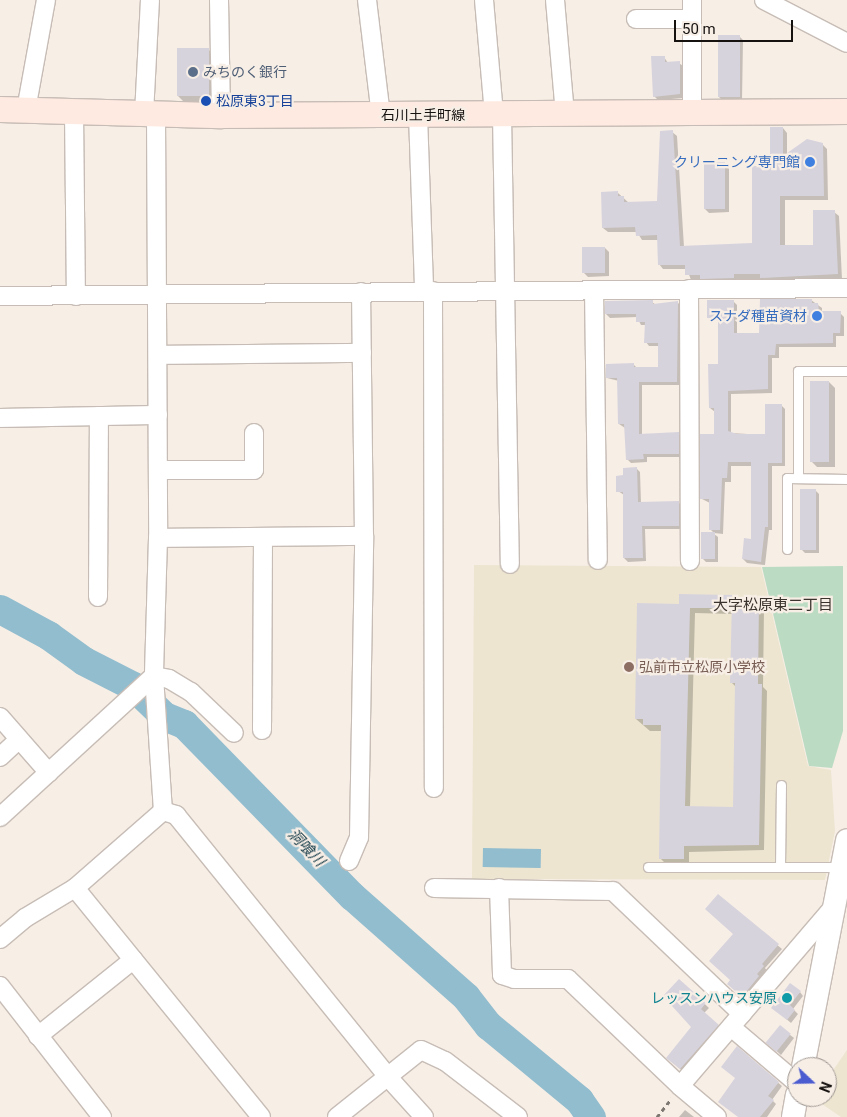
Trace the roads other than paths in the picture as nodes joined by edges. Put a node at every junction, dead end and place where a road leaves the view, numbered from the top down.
1 (46, 0) edge
2 (150, 0) edge
3 (219, 0) edge
4 (366, 0) edge
5 (484, 0) edge
6 (555, 0) edge
7 (692, 0) edge
8 (764, 0) edge
9 (636, 19) dead end
10 (692, 19) junction
11 (847, 43) edge
12 (0, 109) edge
13 (26, 110) junction
14 (847, 111) edge
15 (74, 112) junction
16 (692, 113) junction
17 (565, 114) junction
18 (150, 115) junction
19 (221, 115) junction
20 (381, 115) junction
21 (418, 115) junction
22 (498, 115) junction
23 (847, 288) edge
24 (690, 289) junction
25 (506, 290) junction
26 (594, 290) junction
27 (428, 291) junction
28 (361, 292) junction
29 (157, 294) junction
30 (0, 296) edge
31 (76, 296) junction
32 (362, 353) junction
33 (158, 354) junction
34 (847, 371) edge
35 (158, 415) junction
36 (99, 416) junction
37 (0, 418) edge
38 (254, 433) dead end
39 (158, 470) junction
40 (798, 478) junction
41 (847, 479) edge
42 (364, 536) junction
43 (158, 538) junction
44 (263, 538) junction
45 (786, 549) dead end
46 (598, 560) dead end
47 (690, 561) dead end
48 (510, 564) dead end
49 (98, 598) dead end
50 (154, 676) junction
51 (0, 717) edge
52 (262, 730) dead end
53 (234, 733) dead end
54 (20, 739) junction
55 (0, 757) edge
56 (49, 773) junction
57 (781, 785) dead end
58 (434, 788) dead end
59 (163, 811) junction
60 (0, 817) edge
61 (847, 840) edge
62 (349, 861) dead end
63 (648, 867) dead end
64 (780, 867) junction
65 (842, 867) junction
66 (75, 888) junction
67 (434, 888) dead end
68 (499, 888) junction
69 (835, 905) junction
70 (0, 939) edge
71 (133, 960) junction
72 (0, 986) edge
73 (736, 1021) junction
74 (38, 1036) junction
75 (805, 1057) edge
76 (787, 1073) edge
77 (387, 1076) junction
78 (680, 1086) junction
79 (102, 1117) edge
80 (261, 1117) edge
81 (337, 1117) edge
82 (424, 1117) edge
83 (518, 1117) edge
84 (717, 1117) edge

1 - 13 street
2 - 18 street
3 - 19 street
4 - 20 street
5 - 22 street
6 - 17 street
7 - 10 street
8 - 11 street
9 - 10 street
10 - 16 street
12 - 13 main road, 石川土手町線
13 - 15 main road, 石川土手町線
14 - 16 main road, 石川土手町線
15 - 18 main road, 石川土手町線
15 - 31 street
16 - 17 main road, 石川土手町線
17 - 22 main road, 石川土手町線
18 - 19 main road, 石川土手町線
18 - 29 street
19 - 20 main road, 石川土手町線
20 - 21 main road, 石川土手町線
21 - 22 main road, 石川土手町線
21 - 27 street
22 - 25 street
23 - 24 street
24 - 26 street
24 - 47 street
25 - 26 street
25 - 27 street
25 - 48 street
26 - 46 street
27 - 28 street
27 - 58 street
28 - 29 street
28 - 32 street
29 - 31 street
29 - 33 street
30 - 31 street
32 - 33 street
32 - 42 street
33 - 35 street
34 - 40 lane
35 - 36 street
35 - 39 street
36 - 37 street
36 - 49 street
38 - 39 street
39 - 43 street
40 - 41 lane
40 - 45 lane
42 - 44 street
42 - 62 street
43 - 44 street
43 - 50 street
44 - 52 street
50 - 53 street
50 - 56 street
50 - 59 street
51 - 54 street
54 - 55 street
54 - 56 street
56 - 60 street
57 - 64 lane
59 - 66 street
59 - 77 street
61 - 65 street
63 - 64 lane
64 - 65 lane
65 - 69 street
66 - 70 street
66 - 71 street
67 - 68 street
68 - 73 street
68 - 78 street
69 - 73 street
69 - 75 street
71 - 74 street
71 - 80 street
72 - 74 street
73 - 76 street
73 - 78 street
74 - 79 street
77 - 81 street
77 - 82 street
77 - 83 street
78 - 84 street

